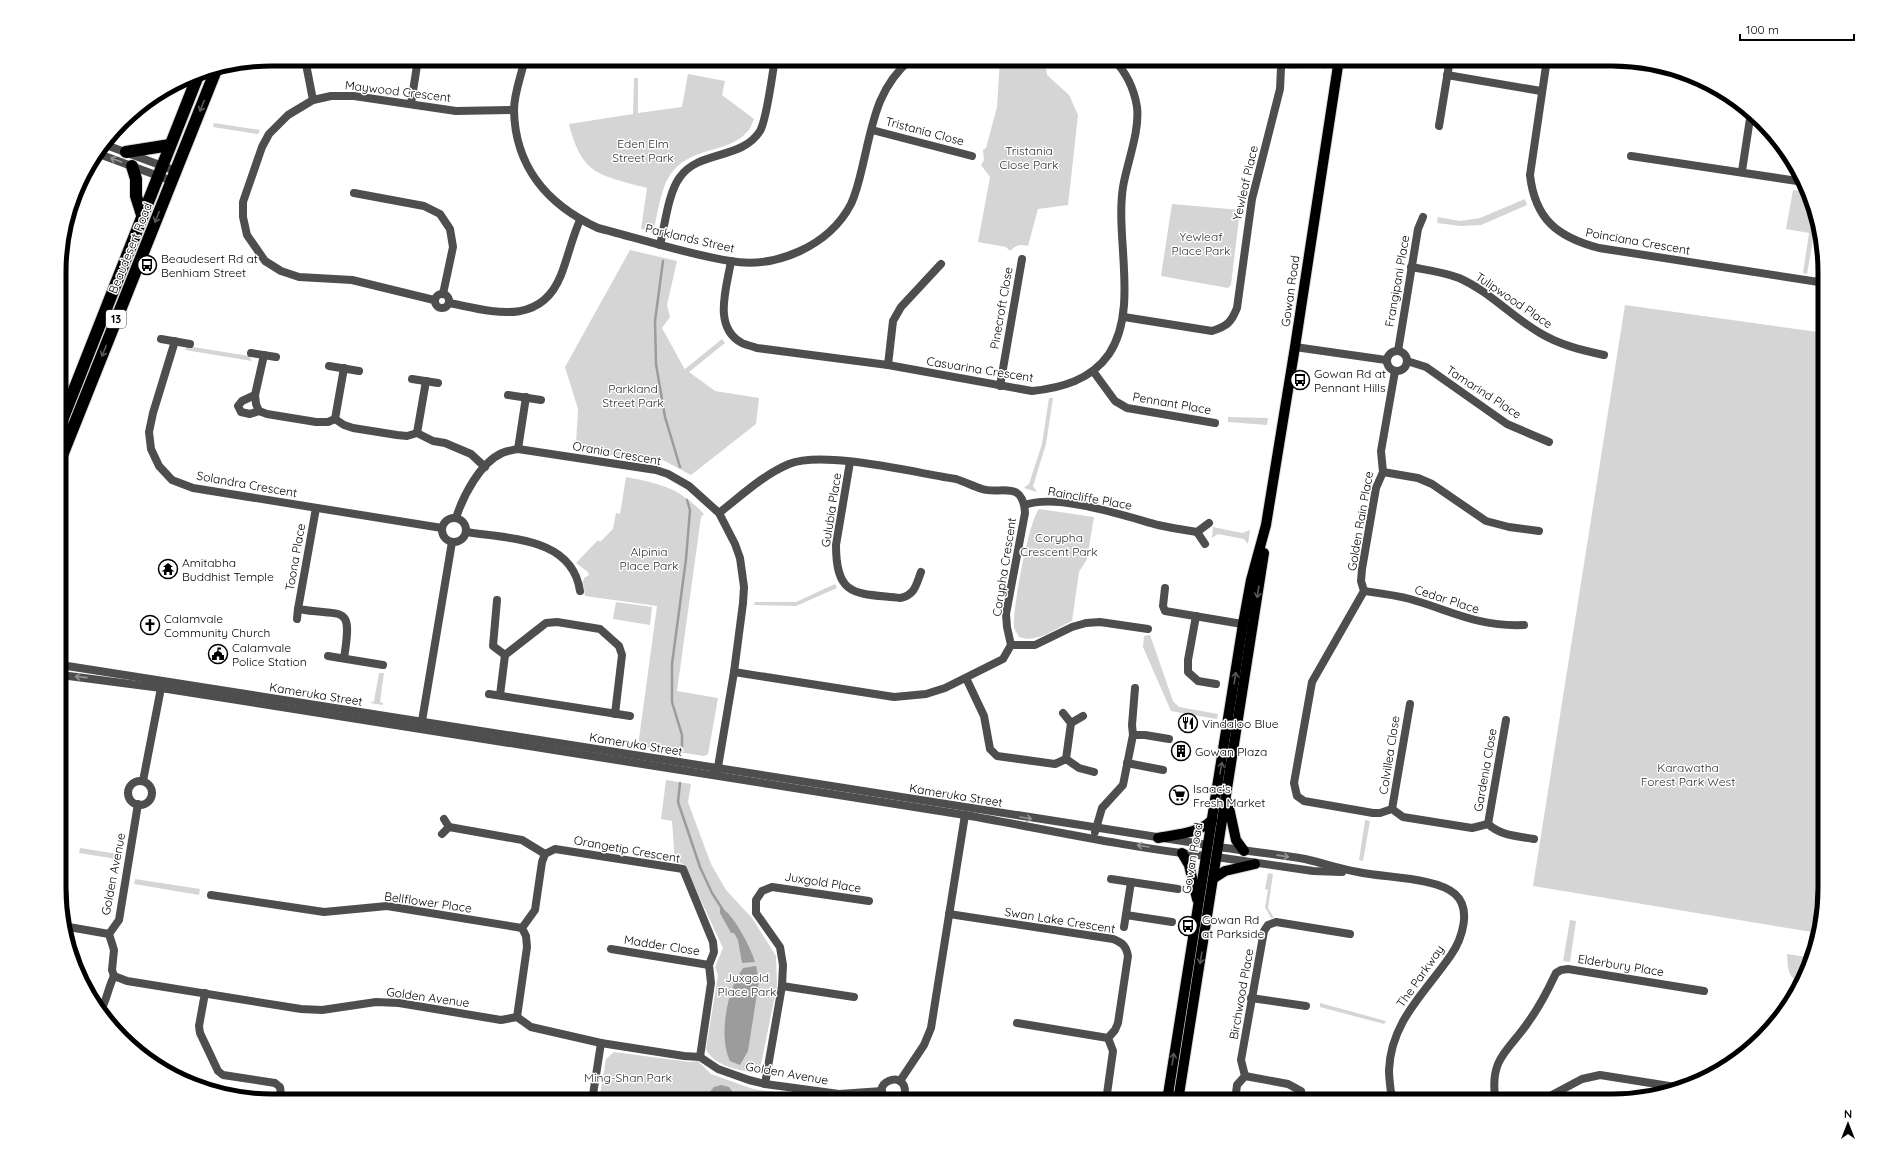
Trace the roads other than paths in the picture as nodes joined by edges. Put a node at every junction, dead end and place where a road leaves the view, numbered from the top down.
1 (306, 66) edge
2 (417, 66) edge
3 (523, 66) edge
4 (774, 66) edge
5 (902, 66) edge
6 (1120, 66) edge
7 (1281, 66) edge
8 (1338, 66) edge
9 (1449, 66) edge
10 (1546, 66) edge
11 (214, 74) edge
12 (1447, 75) junction
13 (196, 81) edge
14 (1542, 91) junction
15 (313, 100) junction
16 (411, 104) junction
17 (514, 110) junction
18 (1750, 119) edge
19 (1439, 126) dead end
20 (872, 130) junction
21 (170, 145) junction
22 (108, 146) edge
23 (126, 152) junction
24 (102, 155) edge
25 (972, 156) dead end
26 (1631, 156) dead end
27 (132, 166) junction
28 (160, 171) junction
29 (1742, 171) junction
30 (174, 176) junction
31 (1797, 181) edge
32 (354, 193) dead end
33 (142, 215) junction
34 (1423, 217) dead end
35 (580, 220) junction
36 (660, 244) junction
37 (1022, 259) dead end
38 (731, 261) junction
39 (941, 264) dead end
40 (1412, 267) junction
41 (1818, 282) edge
42 (443, 294) junction
43 (434, 300) junction
44 (449, 303) junction
45 (1124, 317) junction
46 (161, 339) dead end
47 (175, 341) junction
48 (190, 344) dead end
49 (1296, 347) junction
50 (1398, 351) junction
51 (251, 353) dead end
52 (264, 355) junction
53 (1604, 355) dead end
54 (276, 358) dead end
55 (1386, 360) junction
56 (1407, 361) junction
57 (888, 365) junction
58 (329, 366) dead end
59 (344, 368) junction
60 (359, 371) dead end
61 (1093, 371) junction
62 (1395, 371) junction
63 (412, 379) dead end
64 (426, 381) junction
65 (438, 383) dead end
66 (1000, 386) junction
67 (255, 395) junction
68 (508, 395) dead end
69 (526, 397) junction
70 (541, 400) dead end
71 (66, 409) edge
72 (259, 411) junction
73 (335, 419) junction
74 (1215, 422) dead end
75 (417, 433) junction
76 (1549, 442) dead end
77 (66, 446) edge
78 (518, 449) junction
79 (850, 462) junction
80 (485, 467) junction
81 (1383, 472) junction
82 (1025, 505) junction
83 (316, 508) junction
84 (719, 513) junction
85 (456, 518) junction
86 (1209, 523) dead end
87 (442, 528) junction
88 (1539, 531) dead end
89 (466, 532) junction
90 (1197, 532) junction
91 (452, 542) junction
92 (1205, 544) dead end
93 (921, 572) dead end
94 (1165, 588) dead end
95 (580, 591) dead end
96 (1364, 591) junction
97 (497, 600) dead end
98 (298, 609) junction
99 (1196, 616) junction
100 (297, 619) dead end
101 (1248, 625) junction
102 (1524, 625) dead end
103 (1148, 629) dead end
104 (1011, 645) junction
105 (506, 655) junction
106 (328, 656) dead end
107 (344, 658) junction
108 (383, 665) dead end
109 (66, 666) edge
110 (734, 672) junction
111 (66, 676) edge
112 (966, 678) junction
113 (1216, 684) dead end
114 (160, 685) junction
115 (1135, 688) dead end
116 (489, 694) dead end
117 (500, 695) junction
118 (1410, 704) dead end
119 (1063, 713) dead end
120 (614, 714) junction
121 (630, 716) dead end
122 (1083, 716) dead end
123 (1506, 720) dead end
124 (1071, 723) junction
125 (422, 726) junction
126 (1133, 735) junction
127 (1169, 739) dead end
128 (1066, 759) junction
129 (1127, 763) junction
130 (1163, 770) dead end
131 (1094, 772) dead end
132 (717, 773) junction
133 (143, 781) junction
134 (1226, 797) junction
135 (138, 804) junction
136 (1392, 809) junction
137 (965, 815) junction
138 (444, 819) dead end
139 (1212, 820) junction
140 (1488, 824) junction
141 (449, 827) junction
142 (1096, 828) junction
143 (442, 834) dead end
144 (1158, 838) junction
145 (1534, 838) dead end
146 (1094, 839) junction
147 (1213, 846) junction
148 (1244, 850) junction
149 (1182, 853) junction
150 (545, 854) junction
151 (1206, 856) junction
152 (1216, 858) junction
153 (1255, 864) junction
154 (1359, 872) junction
155 (1214, 878) junction
156 (1111, 879) dead end
157 (1131, 882) junction
158 (1178, 889) dead end
159 (211, 895) dead end
160 (869, 901) dead end
161 (1198, 903) junction
162 (950, 914) junction
163 (1126, 915) junction
164 (1172, 922) dead end
165 (70, 927) edge
166 (1124, 927) dead end
167 (522, 928) junction
168 (109, 934) junction
169 (1350, 934) dead end
170 (611, 949) dead end
171 (709, 965) junction
172 (114, 976) junction
173 (782, 986) junction
174 (1704, 991) dead end
175 (205, 993) junction
176 (854, 997) dead end
177 (1251, 998) junction
178 (1306, 1006) dead end
179 (103, 1007) edge
180 (516, 1017) junction
181 (1017, 1023) dead end
182 (1108, 1038) junction
183 (601, 1043) junction
184 (700, 1057) junction
185 (1245, 1076) junction
186 (900, 1081) junction
187 (765, 1084) junction
188 (1669, 1086) edge
189 (1301, 1091) dead end
190 (882, 1092) joint
191 (281, 1094) edge
192 (593, 1094) edge
193 (904, 1094) edge
194 (1107, 1094) edge
195 (1168, 1094) edge
196 (1179, 1094) edge
197 (1236, 1094) edge
198 (1391, 1094) edge
199 (1495, 1094) edge
200 (1554, 1094) edge

1 - 15 street
2 - 16 street
3 - 17 street, Parklands Street
4 - 36 street
5 - 20 street, Parklands Street
6 - 45 street, Casuarina Crescent
7 - 45 street, Yewleaf Place
8 - 49 main road, Gowan Road
9 - 12 street
10 - 14 street, Poinciana Crescent
11 -> 30 highway, Beaudesert Road / 13
12 - 14 street
12 - 19 street
13 - 21 highway, Beaudesert Road / 13
14 - 41 street, Poinciana Crescent
15 - 16 street, Maywood Crescent
15 - 43 street, Maywood Crescent
16 - 17 street, Maywood Crescent
17 - 35 street, Parklands Street
18 - 29 street
20 - 25 street, Tristania Close
20 - 38 street, Parklands Street
21 - 23 highway
21 - 28 highway, Beaudesert Road / 13
22 - 23 street
23 - 28 street
27 -> 24 street
26 - 29 street
27 - 28 street
27 - 33 highway
28 - 30 street
28 - 33 highway, Beaudesert Road / 13
29 - 31 street
30 -> 77 highway, Beaudesert Road / 13
32 - 42 street
33 - 71 highway, Beaudesert Road / 13
34 - 40 street, Frangipani Place
35 - 36 street, Parklands Street
35 - 44 street
36 - 38 street, Parklands Street
37 - 66 street, Pinecroft Close
38 - 57 street, Casuarina Crescent
39 - 57 street
40 - 50 street, Frangipani Place
40 - 53 street, Tulipwood Place
42 - 43 street
42 - 44 street
43 - 44 street
45 - 61 street, Casuarina Crescent
46 - 47 street
47 - 48 street
47 - 83 street, Solandra Crescent
49 - 55 street
49 - 101 main road, Gowan Road
50 - 55 street
50 - 56 street
51 - 52 street
52 - 54 street
52 - 67 street
55 - 62 street
56 - 62 street
56 - 76 street, Tamarind Place
57 - 66 street, Casuarina Crescent
58 - 59 street
59 - 60 street
59 - 73 street
61 - 66 street, Casuarina Crescent
61 - 74 street, Pennant Place
62 - 81 street, Golden Rain Place
63 - 64 street
64 - 65 street
64 - 75 street
67 - 72 street
67 - 72 street
68 - 69 street
69 - 70 street
69 - 78 street
72 - 73 street
73 - 75 street
75 - 80 street
78 - 80 street, Orania Crescent
78 - 84 street, Orania Crescent
79 - 82 street, Corypha Crescent
79 - 84 street, Corypha Crescent
79 - 93 street, Gulubia Place
80 - 85 street, Orania Crescent
81 - 88 street
81 - 96 street, Golden Rain Place
82 - 90 street, Raincliffe Place
82 - 104 street, Corypha Crescent
83 - 87 street, Solandra Crescent
83 - 98 street, Toona Place
84 - 110 street, Orania Crescent
85 - 87 street
85 - 89 street
86 - 90 street
87 - 91 street
89 - 91 street
89 - 95 street
90 - 92 street
91 - 125 street
94 - 99 street
96 - 102 street, Cedar Place
96 - 136 street
97 - 105 street
98 - 100 street, Toona Place
98 - 107 street, Toona Place
99 - 101 street
99 - 113 street
101 - 134 main road, Gowan Road
139 -> 101 main road, Gowan Road
103 - 104 street
104 - 112 street
105 - 117 street
105 - 120 street
106 - 107 street
107 - 108 street
109 - 114 street, Kameruka Street
110 - 112 street
110 - 132 street, Orania Crescent
114 -> 111 street, Kameruka Street
112 - 128 street
114 - 125 street, Kameruka Street
114 - 133 street
115 - 126 street
116 - 117 street
117 - 120 street
118 - 136 street, Colvillea Close
119 - 124 street
120 - 121 street
122 - 124 street
123 - 140 street, Gardenia Close
124 - 128 street
125 - 132 street, Kameruka Street
126 - 127 street
126 - 129 street
128 - 131 street
129 - 130 street
129 - 142 street
132 - 137 street, Kameruka Street
132 -> 142 street, Kameruka Street
133 - 135 street
133 - 135 street
134 - 147 main road, Gowan Road
134 - 148 main road
135 - 168 street, Golden Avenue
136 - 140 street
137 - 146 street, Kameruka Street
137 - 162 street
138 - 141 street
139 - 144 main road
139 - 147 main road, Gowan Road
140 - 145 street
141 - 143 street
141 - 150 street
142 - 144 street, Kameruka Street
142 - 146 street
144 - 147 street, Kameruka Street
149 -> 146 street, Kameruka Street
147 - 148 street, The Parkway
147 - 151 main road, Gowan Road
147 - 152 main road, Gowan Road
148 -> 154 street, The Parkway
149 - 151 street, Kameruka Street
149 - 161 main road
150 - 167 street
150 - 171 street, Orangetip Crescent
151 - 152 main road
151 - 161 main road, Gowan Road
152 - 153 street, The Parkway
152 - 155 main road, Gowan Road
153 - 154 street, The Parkway
153 - 155 main road
154 - 198 street, The Parkway
155 -> 196 main road, Gowan Road
156 - 157 street
157 - 158 street
157 - 163 street
159 - 167 street, Bellflower Place
160 - 173 street, Juxgold Place
195 -> 161 main road, Gowan Road
162 - 182 street, Swan Lake Crescent
162 - 186 street
163 - 164 street
163 - 166 street
165 - 168 street
167 - 180 street
168 - 172 street, Golden Avenue
169 - 177 street, Birchwood Place
170 - 171 street, Madder Close
171 - 184 street, Orangetip Crescent
172 - 175 street, Golden Avenue
172 - 179 street
173 - 176 street
173 - 187 street, Juxgold Place
174 - 199 street, Elderbury Place
175 - 180 street, Golden Avenue
175 - 191 street
177 - 178 street
177 - 185 street, Birchwood Place
180 - 183 street, Golden Avenue
181 - 182 street
182 - 194 street
183 - 184 street, Golden Avenue
183 - 192 street
184 - 187 street, Golden Avenue
185 - 189 street
185 - 197 street
186 - 190 street
186 - 193 street
187 - 190 street, Golden Avenue
188 - 200 street

